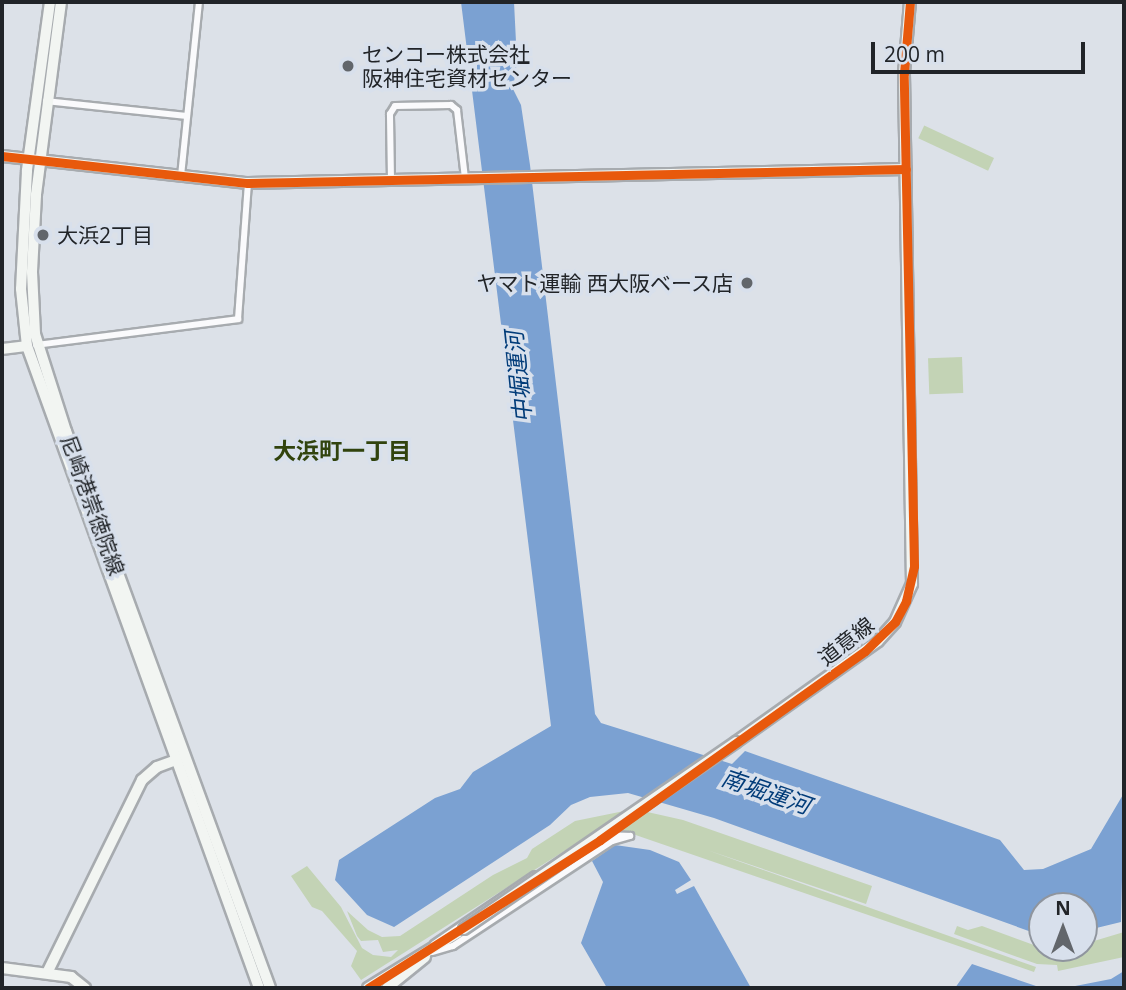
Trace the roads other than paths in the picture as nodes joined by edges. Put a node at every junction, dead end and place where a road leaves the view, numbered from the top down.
1 (50, 2) edge
2 (61, 2) edge
3 (199, 2) edge
4 (910, 2) edge
5 (46, 101) junction
6 (186, 116) junction
7 (2, 156) edge
8 (34, 160) junction
9 (906, 169) junction
10 (181, 176) junction
11 (465, 178) junction
12 (391, 180) junction
13 (248, 183) junction
14 (32, 345) junction
15 (2, 349) edge
16 (176, 760) junction
17 (427, 954) junction
18 (2, 968) edge
19 (47, 973) junction
20 (85, 988) edge
21 (259, 988) edge
22 (270, 988) edge
23 (368, 988) edge
24 (387, 988) edge

1 - 8 street, 尼崎港崇徳院線
2 - 5 street, 尼崎港崇徳院線
3 - 6 street
4 - 9 street, 道意線
5 - 6 street
5 - 8 street, 尼崎港崇徳院線
6 - 10 street
7 - 8 street
8 - 10 street
8 - 14 street, 尼崎港崇徳院線
9 - 11 street
9 - 17 street, 道意線, bridge
10 - 13 street
11 - 12 street
11 - 12 street
12 - 13 street
13 - 14 street
14 - 15 street
14 - 16 street, 尼崎港崇徳院線
14 - 22 street, 尼崎港崇徳院線
16 - 19 street
16 - 21 street, 尼崎港崇徳院線
17 - 17 street
17 - 23 street, 道意線
17 - 24 street, 道意線
18 - 19 street
19 - 20 street

